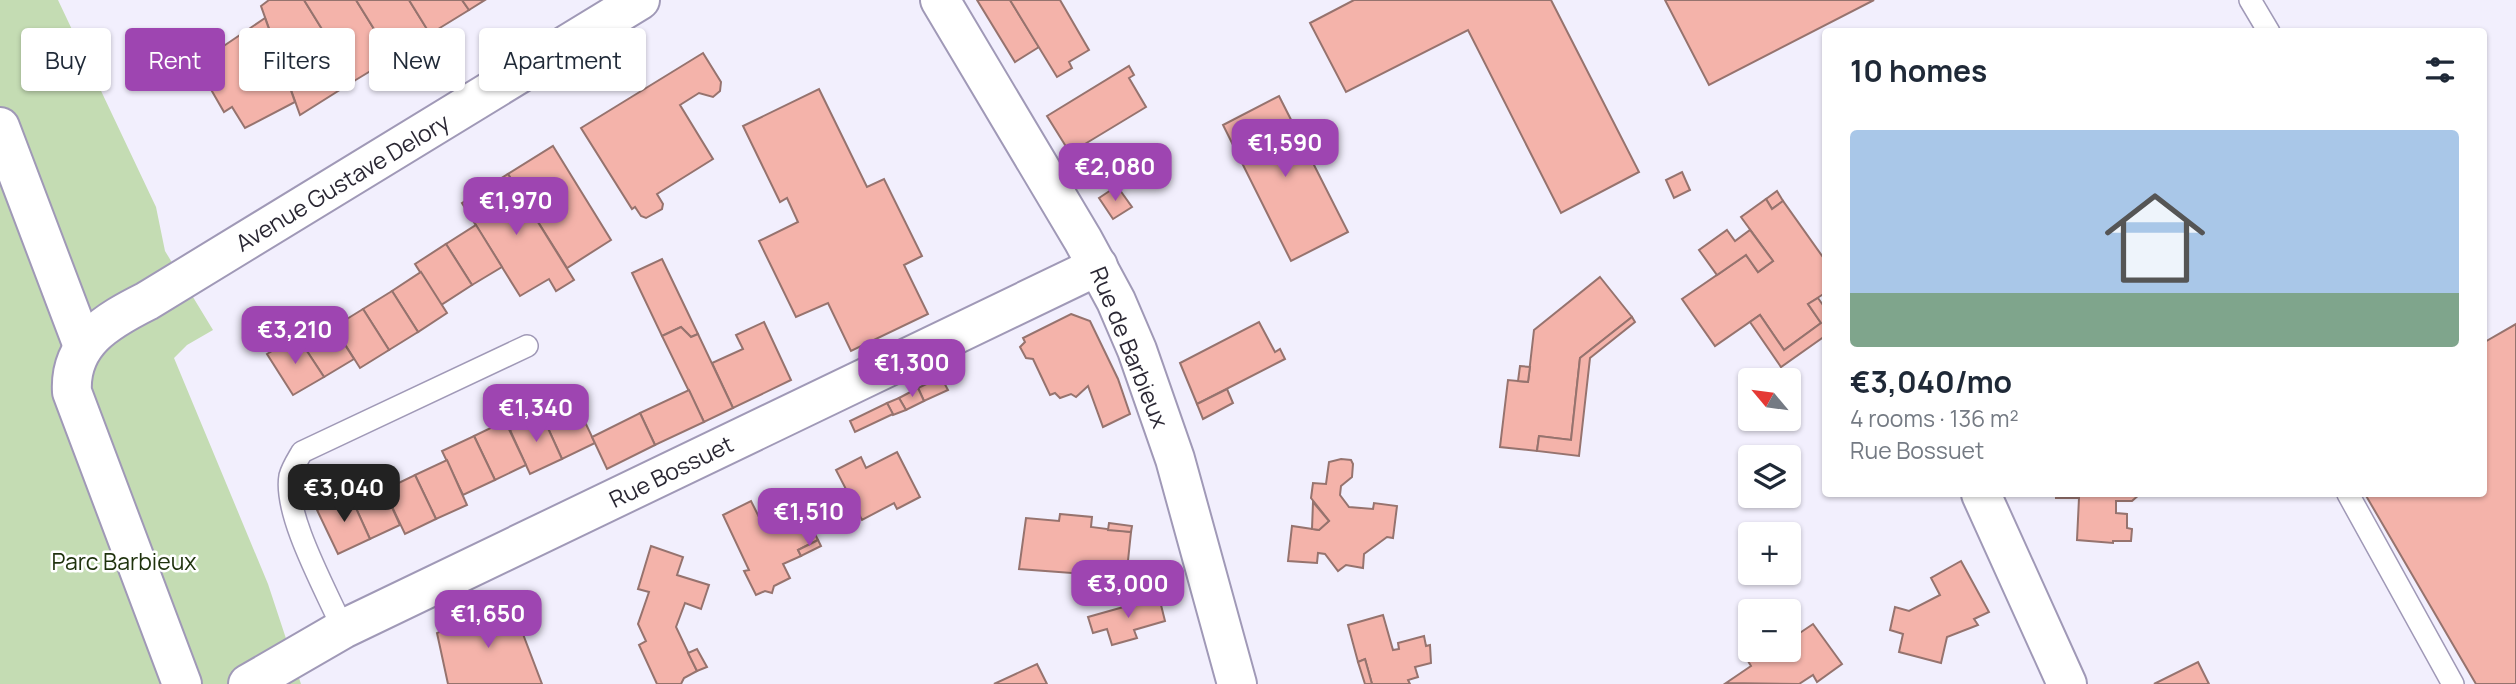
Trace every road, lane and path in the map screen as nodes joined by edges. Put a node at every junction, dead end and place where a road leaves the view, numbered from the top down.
1 (640, 0) edge
2 (940, 0) edge
3 (2250, 0) edge
4 (2267, 28) edge
5 (0, 127) edge
6 (1098, 266) junction
7 (83, 346) junction
8 (527, 346) dead end
9 (1982, 497) edge
10 (2350, 497) edge
11 (343, 629) junction
12 (182, 684) edge
13 (248, 684) edge
14 (1237, 684) edge
15 (2067, 684) edge
16 (2453, 684) edge

1 - 7 street, Avenue Gustave Delory
2 - 6 street, Rue de Barbieux
3 - 4 lane
5 - 7 street
6 - 11 street, Rue Bossuet
6 - 14 street, Rue de Barbieux
7 - 12 street
8 - 11 lane
9 - 15 street
10 - 16 lane
11 - 13 street, Rue Bossuet

